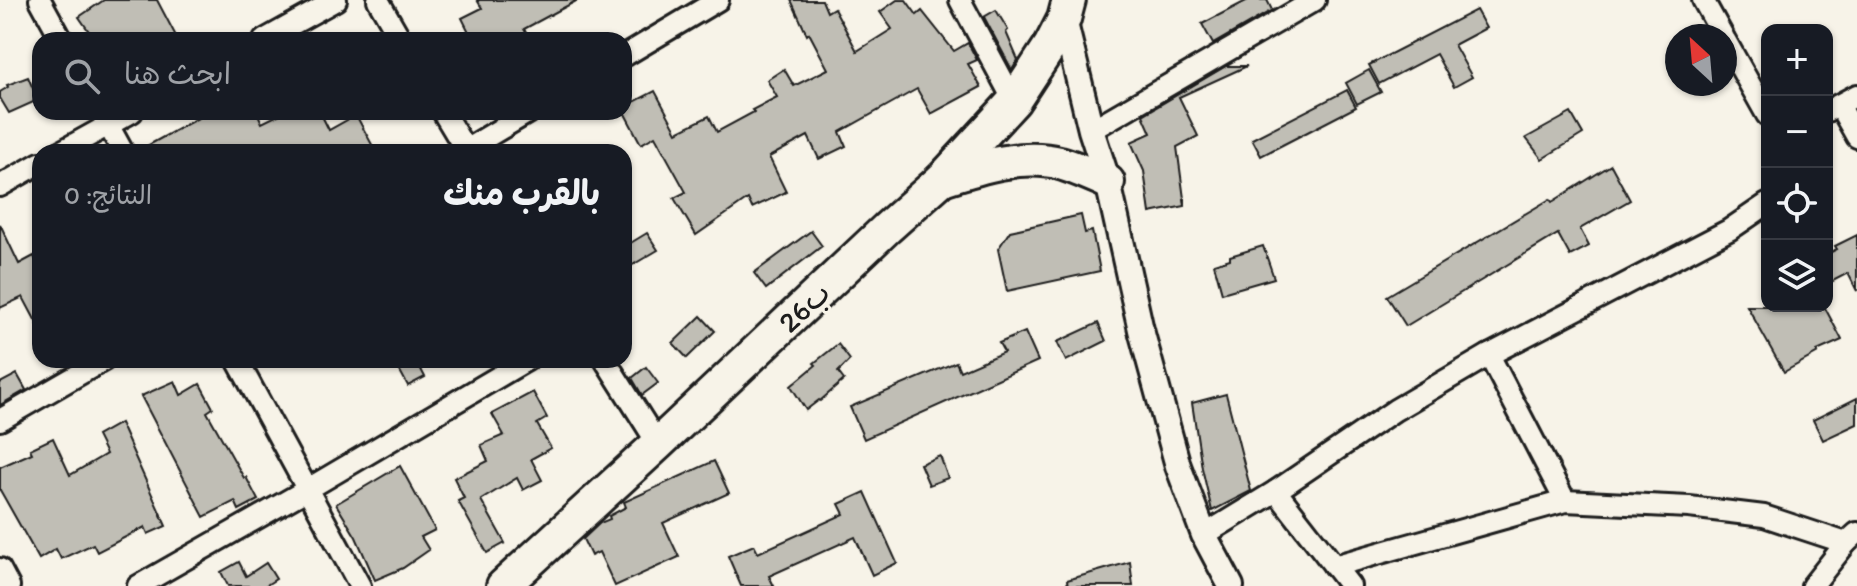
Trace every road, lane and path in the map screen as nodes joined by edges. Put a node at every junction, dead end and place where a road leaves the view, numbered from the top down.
1 (40, 0) edge
2 (336, 0) edge
3 (378, 0) edge
4 (718, 0) edge
5 (960, 0) edge
6 (1315, 0) edge
7 (1703, 0) edge
8 (1068, 5) edge
9 (1716, 24) edge
10 (58, 32) edge
11 (278, 32) edge
12 (396, 32) edge
13 (632, 51) edge
14 (1737, 61) edge
15 (1014, 101) junction
16 (1761, 104) edge
17 (1841, 104) edge
18 (104, 120) edge
19 (106, 120) edge
20 (448, 120) edge
21 (516, 120) edge
22 (1091, 130) junction
23 (1857, 137) edge
24 (71, 144) edge
25 (119, 144) edge
26 (461, 144) edge
27 (476, 144) edge
28 (32, 168) edge
29 (942, 179) junction
30 (1108, 182) junction
31 (0, 186) edge
32 (1761, 208) edge
33 (1489, 355) junction
34 (90, 368) edge
35 (241, 368) edge
36 (513, 368) edge
37 (610, 368) edge
38 (0, 420) edge
39 (658, 444) junction
40 (308, 489) junction
41 (1276, 491) junction
42 (1565, 501) junction
43 (1204, 535) junction
44 (1851, 538) edge
45 (1334, 566) junction
46 (0, 569) edge
47 (9, 586) edge
48 (138, 586) edge
49 (360, 586) edge
50 (503, 586) edge
51 (1231, 586) edge
52 (1350, 586) edge
53 (1812, 586) edge

1 - 10 street
2 - 11 street
3 - 12 street
4 - 13 street
5 - 15 street
6 - 22 street
7 - 9 street
8 - 15 highway, 26ب
8 - 22 street
14 - 16 street
15 - 29 highway, 26ب
17 - 23 street
18 - 24 street
19 - 25 street
20 - 26 street
21 - 27 street
22 - 30 street
28 - 31 street
29 - 30 highway
29 - 39 highway, 26ب
30 - 43 street
32 - 33 street
33 - 41 street
33 - 42 street
34 - 38 street
35 - 40 street
36 - 40 street
37 - 39 street
39 - 50 highway, 26ب
40 - 48 street
40 - 49 street
41 - 43 street
41 - 45 street
42 - 44 street
42 - 45 street
43 - 51 street
44 - 53 street
45 - 52 street
46 - 47 street

